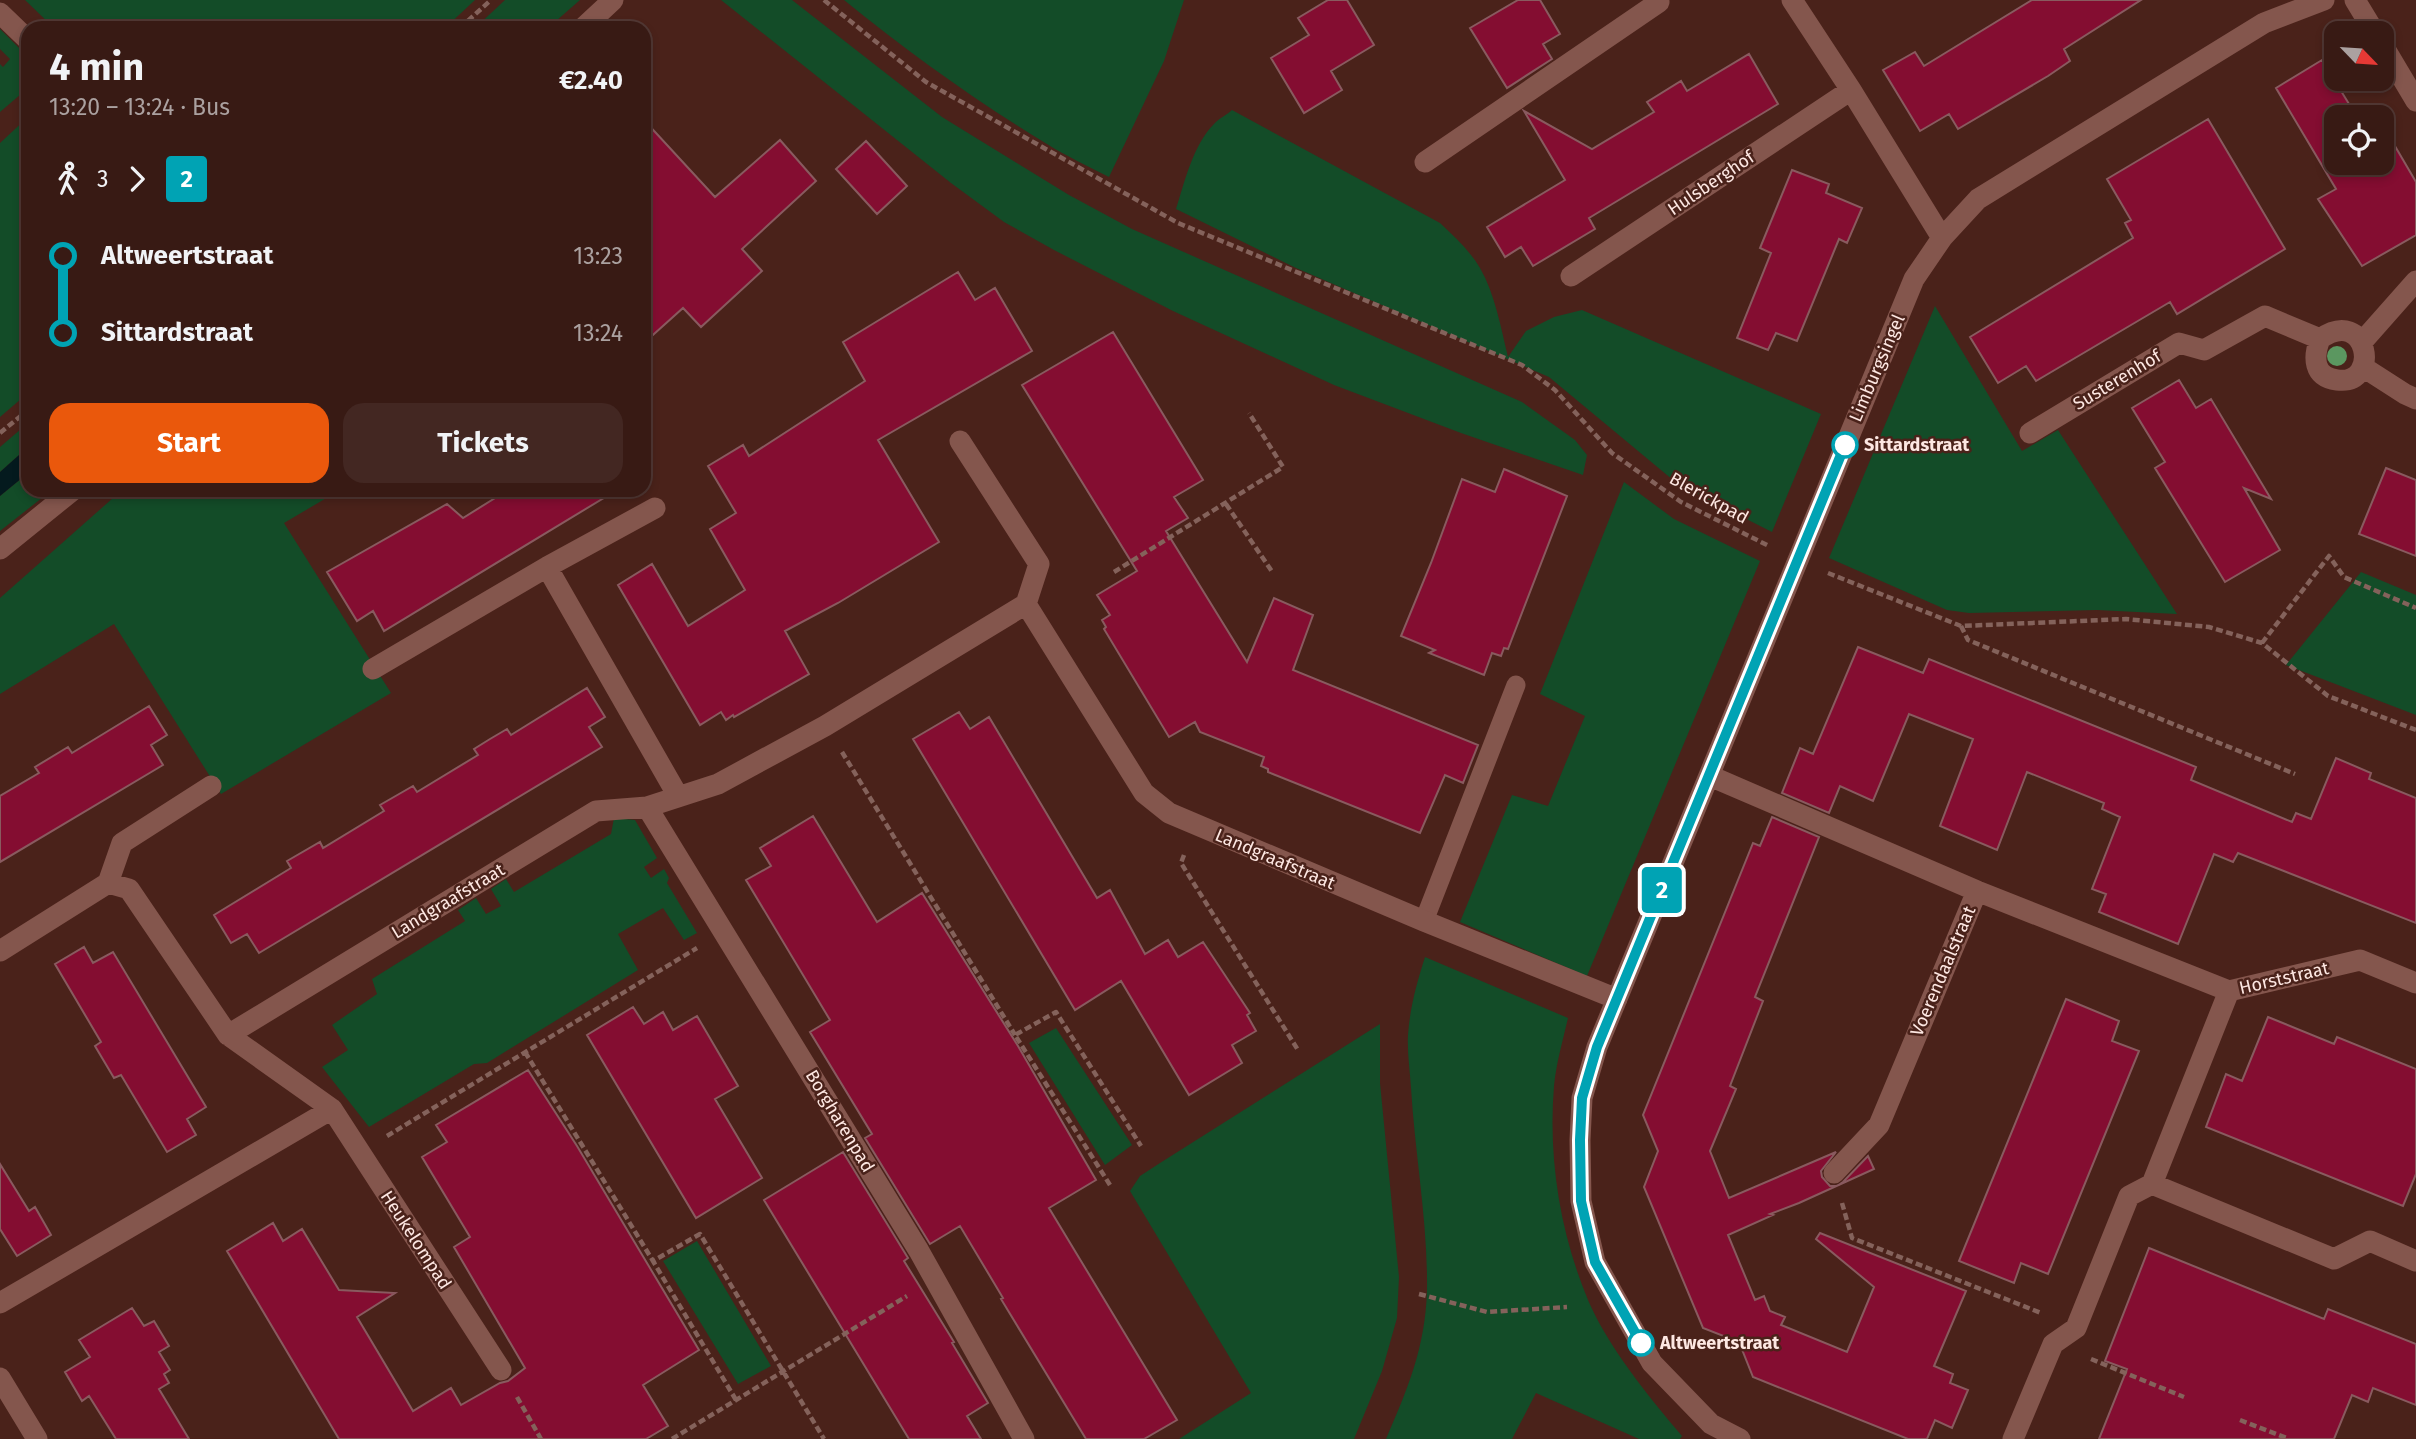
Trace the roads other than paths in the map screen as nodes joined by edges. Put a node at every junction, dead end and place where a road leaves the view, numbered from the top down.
1 (613, 0) edge
2 (1792, 0) edge
3 (2324, 0) edge
4 (2355, 0) edge
5 (1659, 1) edge
6 (0, 13) edge
7 (590, 21) edge
8 (2368, 21) edge
9 (21, 33) edge
10 (2394, 64) edge
11 (1851, 90) junction
12 (2416, 101) edge
13 (1425, 162) dead end
14 (1942, 238) junction
15 (1571, 276) dead end
16 (2416, 282) edge
17 (2320, 339) junction
18 (2362, 342) junction
19 (2363, 366) junction
20 (2416, 399) edge
21 (2030, 433) dead end
22 (960, 442) dead end
23 (64, 497) edge
24 (654, 508) dead end
25 (0, 549) edge
26 (547, 567) junction
27 (1026, 604) junction
28 (373, 669) dead end
29 (1516, 685) dead end
30 (1710, 776) junction
31 (211, 786) dead end
32 (678, 796) junction
33 (647, 807) junction
34 (108, 883) junction
35 (1976, 891) junction
36 (1424, 922) junction
37 (0, 951) edge
38 (2416, 983) edge
39 (2229, 991) junction
40 (1617, 999) junction
41 (228, 1035) junction
42 (332, 1109) junction
43 (1834, 1173) road end
44 (2152, 1184) junction
45 (2416, 1261) edge
46 (0, 1303) edge
47 (501, 1370) road end
48 (0, 1378) edge
49 (1708, 1431) edge
50 (37, 1439) edge
51 (1024, 1439) edge
52 (1740, 1439) edge
53 (2013, 1439) edge

1 - 7 street
2 - 11 street
3 - 14 street, Limburgsingel
4 - 8 street
5 - 13 street
6 - 9 street
10 - 12 street
11 - 14 street
11 - 15 street, Hulsberghof
14 - 30 street, Limburgsingel
16 - 18 street
17 - 18 street
17 - 19 street
17 - 21 street, Susterenhof
18 - 19 street
19 - 20 street
22 - 27 street
23 - 25 street
24 - 26 street
26 - 28 street
26 - 32 street
27 - 32 street, Landgraafstraat
27 - 36 street, Landgraafstraat
29 - 36 lane
30 - 35 street
30 - 40 street, Limburgsingel
31 - 34 street
32 - 33 street, Landgraafstraat
33 - 41 street, Landgraafstraat
33 - 51 street, Borgharenpad
34 - 37 street
34 - 41 street
35 - 39 street, Voerendaalstraat
35 - 43 street, Voerendaalstraat
36 - 40 street, Landgraafstraat
38 - 39 street, Horststraat
39 - 44 street, Horststraat
40 - 49 street, Limburgsingel
41 - 42 street
42 - 46 street
42 - 47 street, Heukelompad
44 - 45 street
44 - 53 street
48 - 50 street
49 - 52 street, Limburgsingel

